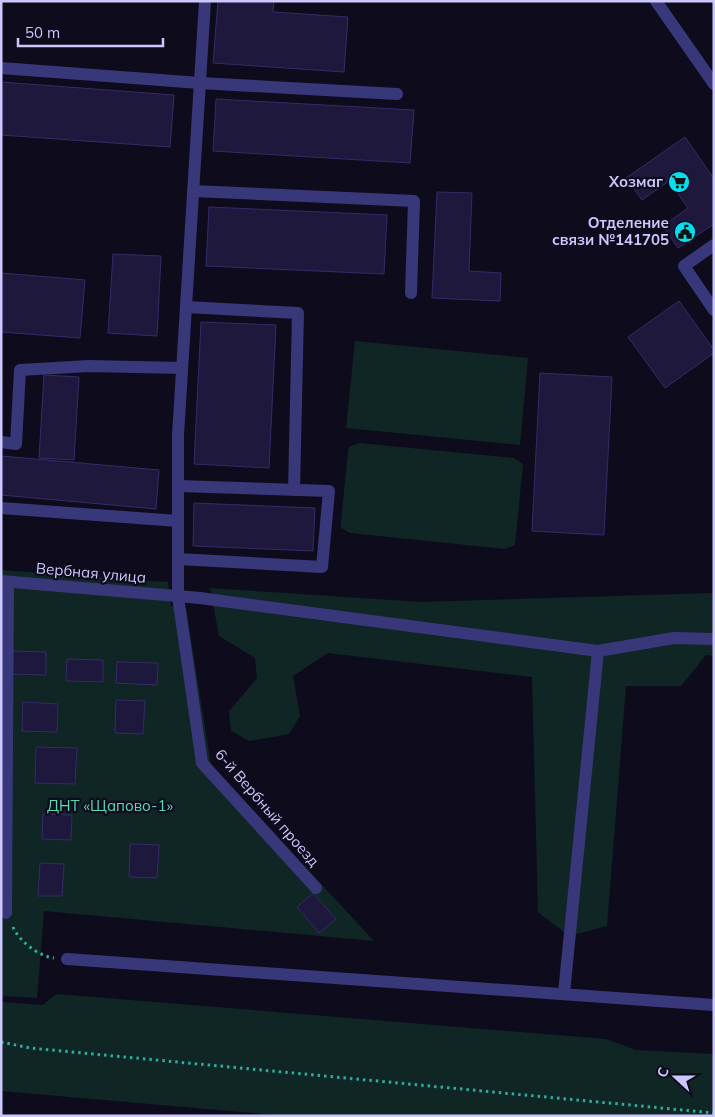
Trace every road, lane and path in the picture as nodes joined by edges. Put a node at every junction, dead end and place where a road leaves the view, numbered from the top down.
1 (205, 1) edge
2 (656, 1) edge
3 (1, 68) edge
4 (200, 83) junction
5 (714, 84) edge
6 (397, 94) dead end
7 (193, 191) junction
8 (714, 245) edge
9 (410, 293) dead end
10 (186, 307) junction
11 (714, 310) edge
12 (182, 368) junction
13 (1, 442) edge
14 (178, 486) junction
15 (294, 490) junction
16 (1, 508) edge
17 (178, 521) junction
18 (178, 558) junction
19 (5, 581) edge
20 (178, 597) junction
21 (714, 639) edge
22 (598, 651) junction
23 (316, 888) dead end
24 (6, 912) joint
25 (67, 958) joint
26 (564, 993) junction
27 (714, 1005) edge
28 (1, 1042) edge
29 (714, 1113) edge

1 - 4 street, 6-й Вербный проезд
2 - 5 street
3 - 4 street
4 - 6 street
4 - 7 street, 6-й Вербный проезд
7 - 9 street
7 - 10 street, 6-й Вербный проезд
8 - 11 street
10 - 12 street, 6-й Вербный проезд
10 - 15 street
12 - 13 street
12 - 14 street, 6-й Вербный проезд
14 - 15 street
14 - 17 street, 6-й Вербный проезд
15 - 18 street
16 - 17 street
17 - 18 street, 6-й Вербный проезд
18 - 20 street, 6-й Вербный проезд
19 - 20 street, Вербная улица
19 - 24 street
20 - 22 street, Вербная улица
20 - 23 street, 6-й Вербный проезд
21 - 22 street, Вербная улица
22 - 26 street
24 - 25 path
25 - 26 street
26 - 27 street
28 - 29 path

